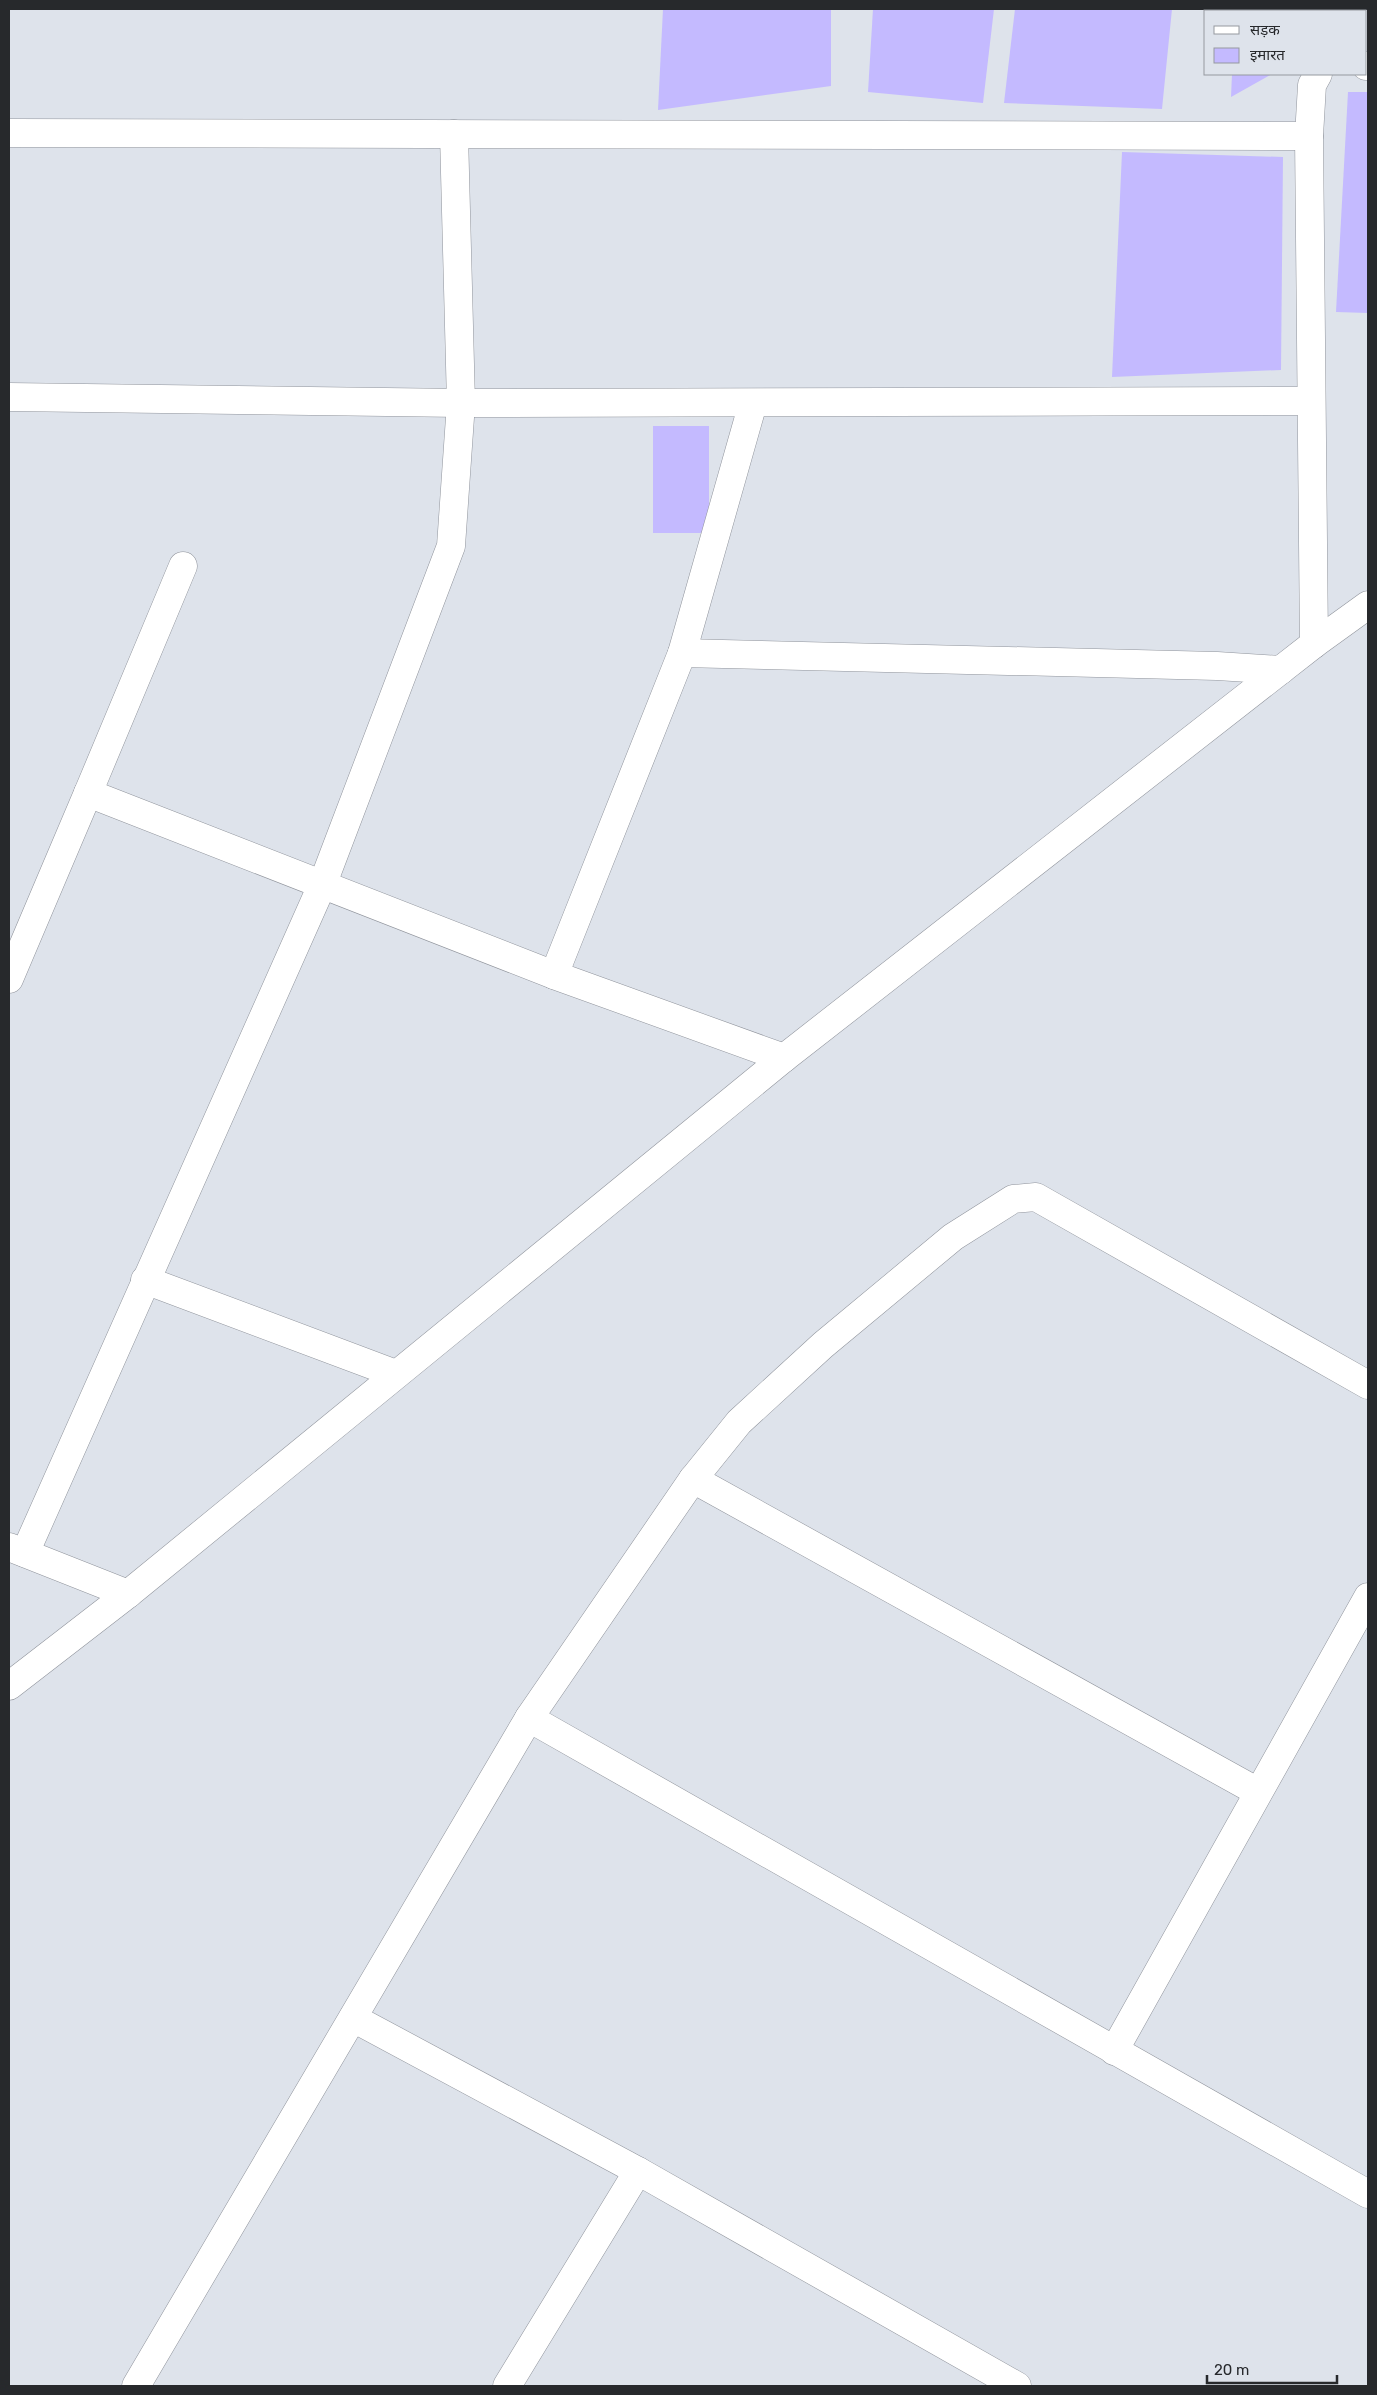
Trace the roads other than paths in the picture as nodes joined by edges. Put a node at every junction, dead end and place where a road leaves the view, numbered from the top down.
1 (1317, 75) edge
2 (9, 133) edge
3 (454, 134) junction
4 (1309, 136) junction
5 (9, 397) edge
6 (1310, 401) junction
7 (753, 403) junction
8 (461, 404) junction
9 (183, 566) dead end
10 (1368, 605) edge
11 (1314, 644) junction
12 (682, 653) junction
13 (1280, 670) junction
14 (88, 793) junction
15 (322, 883) junction
16 (554, 975) junction
17 (9, 979) edge
18 (784, 1058) junction
19 (145, 1280) junction
20 (396, 1374) junction
21 (1368, 1385) edge
22 (693, 1479) junction
23 (17, 1550) edge
24 (128, 1594) junction
25 (1368, 1597) edge
26 (9, 1686) edge
27 (529, 1718) junction
28 (1258, 1792) junction
29 (353, 2018) junction
30 (1114, 2051) junction
31 (638, 2172) junction
32 (1366, 2189) edge
33 (136, 2386) edge
34 (507, 2386) edge
35 (1017, 2386) edge

1 - 4 street
2 - 3 street
3 - 4 street
3 - 8 street
4 - 6 street
5 - 8 street
6 - 7 street
6 - 11 street
7 - 8 street
7 - 12 street
8 - 15 street
9 - 14 street
10 - 11 street
11 - 13 street
12 - 13 street
12 - 16 street
13 - 18 street
14 - 15 street
14 - 17 street
15 - 16 street
15 - 19 street
16 - 18 street
18 - 20 street
19 - 20 street
19 - 23 street
20 - 24 street
21 - 22 street
22 - 27 street
22 - 28 street
23 - 24 street
24 - 26 street
25 - 28 street
27 - 29 street
27 - 30 street
28 - 30 street
29 - 31 street
29 - 33 street
30 - 32 street
31 - 34 street
31 - 35 street

